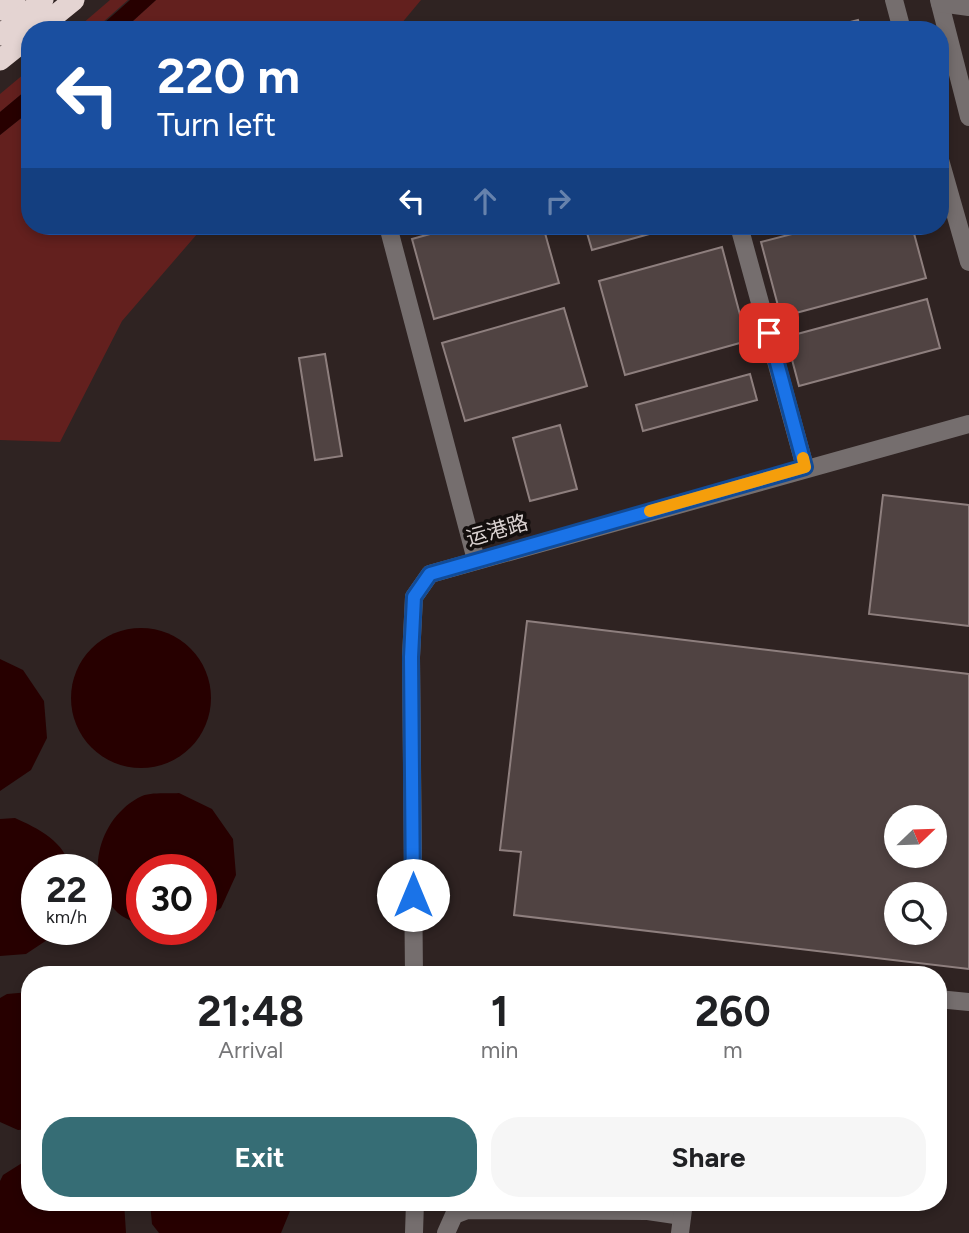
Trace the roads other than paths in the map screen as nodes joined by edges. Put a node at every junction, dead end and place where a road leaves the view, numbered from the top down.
1 (15, 0) edge
2 (43, 0) edge
3 (74, 0) edge
4 (894, 0) edge
5 (939, 2) edge
6 (969, 7) edge
7 (0, 10) edge
8 (48, 21) edge
9 (900, 21) edge
10 (944, 21) edge
11 (0, 35) edge
12 (949, 40) edge
13 (21, 43) edge
14 (0, 60) edge
15 (969, 117) edge
16 (949, 192) edge
17 (390, 235) edge
18 (741, 235) edge
19 (969, 262) edge
20 (969, 424) edge
21 (805, 467) junction
22 (476, 560) junction
23 (414, 966) edge
24 (947, 1000) edge
25 (969, 1002) edge
26 (415, 1211) edge
27 (464, 1211) edge
28 (648, 1211) edge
29 (682, 1217) edge
30 (414, 1233) edge
31 (446, 1233) edge

1 - 7 highway
2 - 11 highway
3 - 8 highway
4 - 9 street
5 - 6 street
5 - 10 street
12 - 15 street
13 - 14 highway
16 - 19 street
17 - 22 street
18 - 21 street
20 - 21 street, 运港路
21 - 22 street, 运港路
22 - 23 street, 运港路
24 - 25 street
26 - 30 street
27 - 31 street
28 - 29 street

